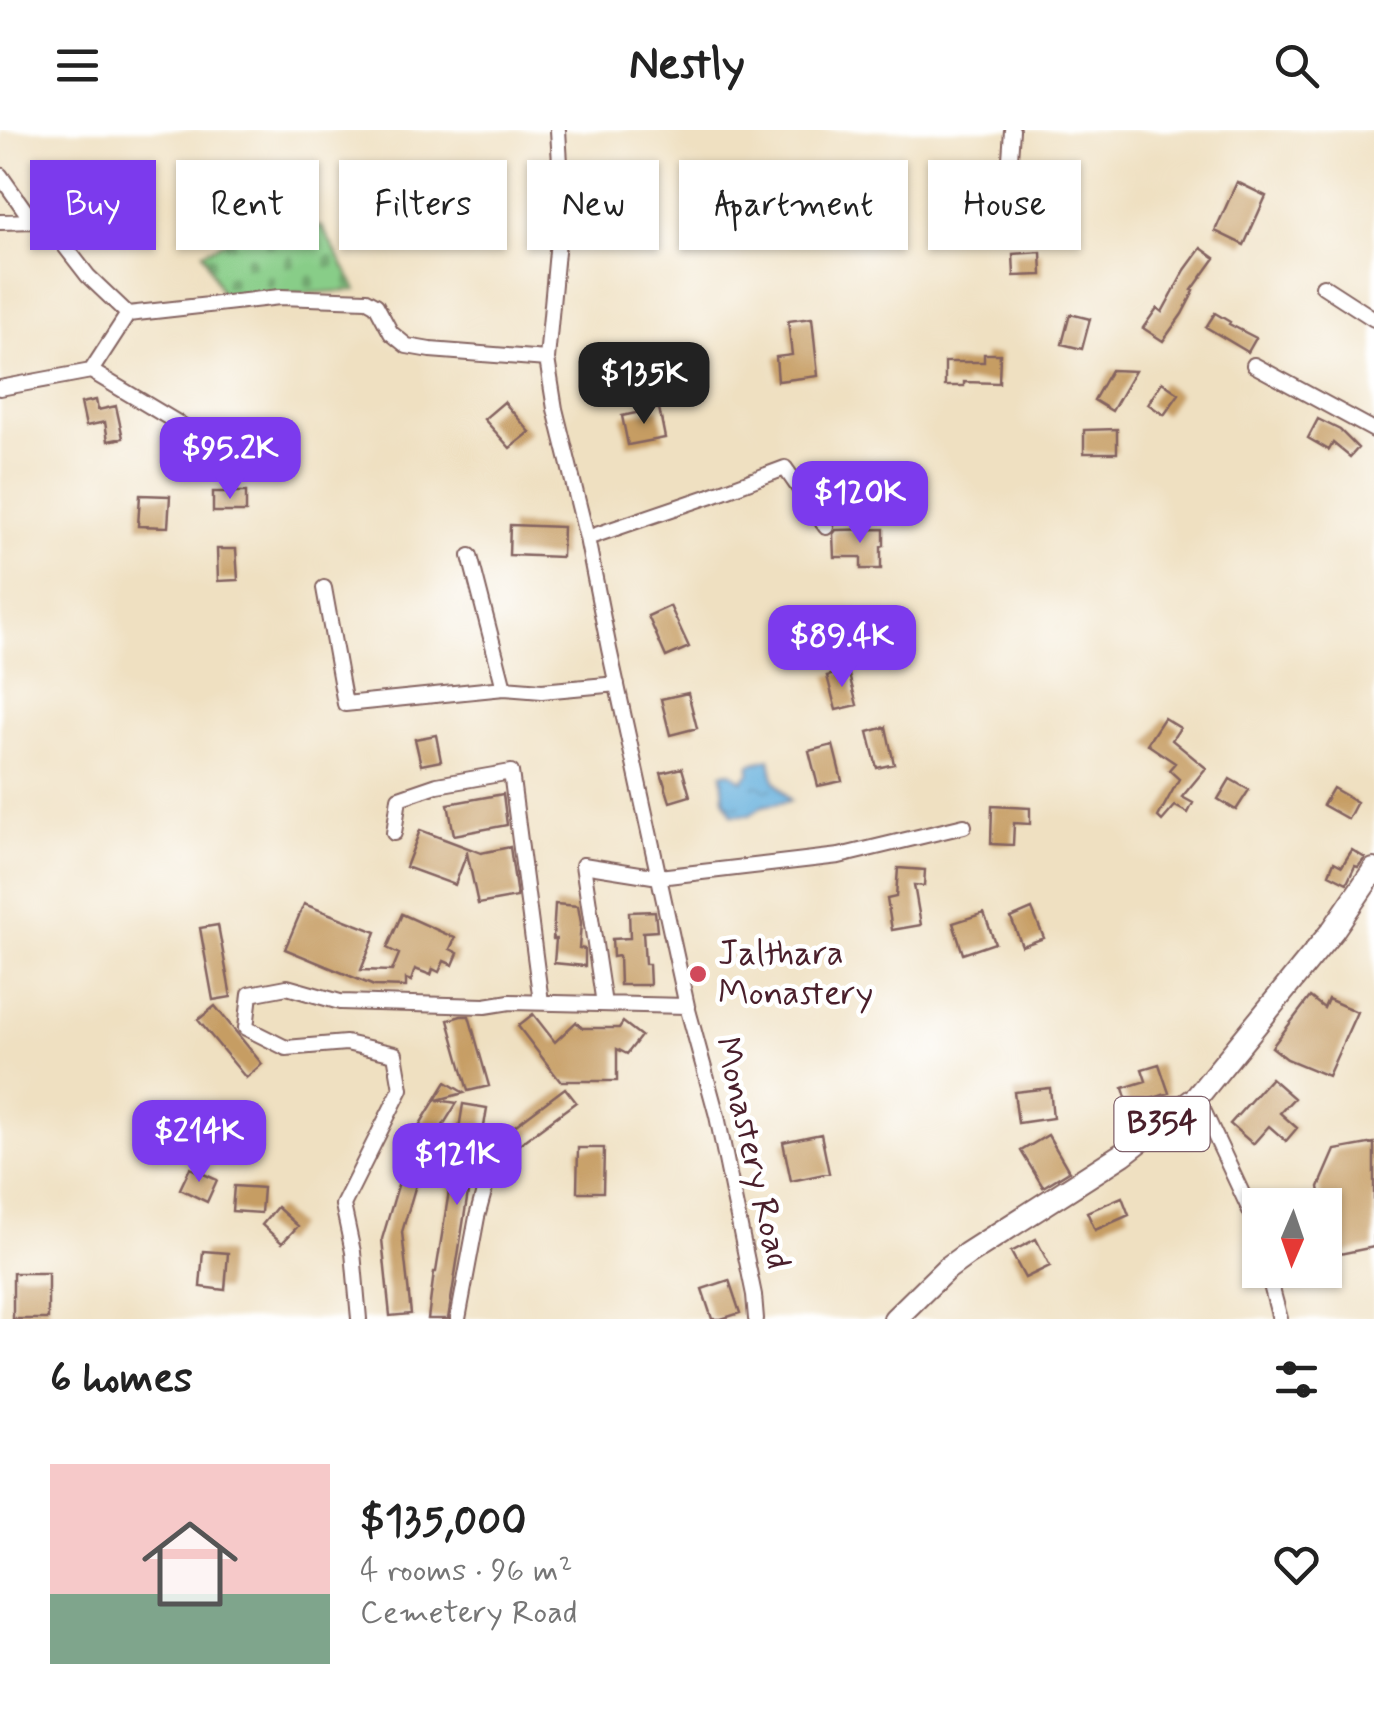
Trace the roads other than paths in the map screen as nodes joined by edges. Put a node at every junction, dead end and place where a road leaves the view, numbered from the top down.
1 (558, 130) edge
2 (1012, 130) edge
3 (1010, 160) edge
4 (0, 175) edge
5 (30, 215) edge
6 (30, 221) edge
7 (0, 222) edge
8 (68, 250) edge
9 (1323, 286) dead end
10 (128, 314) junction
11 (1374, 319) edge
12 (547, 358) junction
13 (1254, 366) dead end
14 (91, 371) junction
15 (0, 388) edge
16 (1374, 430) edge
17 (238, 437) dead end
18 (826, 526) dead end
19 (587, 538) junction
20 (470, 556) dead end
21 (324, 588) dead end
22 (617, 684) junction
23 (504, 688) junction
24 (964, 826) dead end
25 (394, 833) dead end
26 (1374, 870) edge
27 (658, 877) junction
28 (541, 1002) junction
29 (604, 1004) junction
30 (687, 1006) junction
31 (1197, 1097) junction
32 (491, 1166) dead end
33 (1242, 1195) edge
34 (1272, 1288) edge
35 (360, 1319) edge
36 (458, 1319) edge
37 (756, 1319) edge
38 (895, 1319) edge
39 (1280, 1319) edge

1 - 12 street, Monastery Road
2 - 3 street
4 - 5 street
6 - 7 street
8 - 10 street
9 - 11 street
10 - 12 street
10 - 14 street
12 - 19 street, Monastery Road
13 - 16 street
14 - 15 street
14 - 17 street
18 - 19 street
19 - 22 street, Monastery Road
20 - 23 street
21 - 23 street
22 - 23 street
22 - 27 street, Monastery Road
24 - 27 street
25 - 28 street
26 - 31 main road, B354
27 - 29 street
27 - 30 street, Monastery Road
28 - 29 street
28 - 35 street
29 - 30 street
30 - 37 street, Monastery Road
31 - 33 street
31 - 38 main road, B354
32 - 36 street
34 - 39 street

